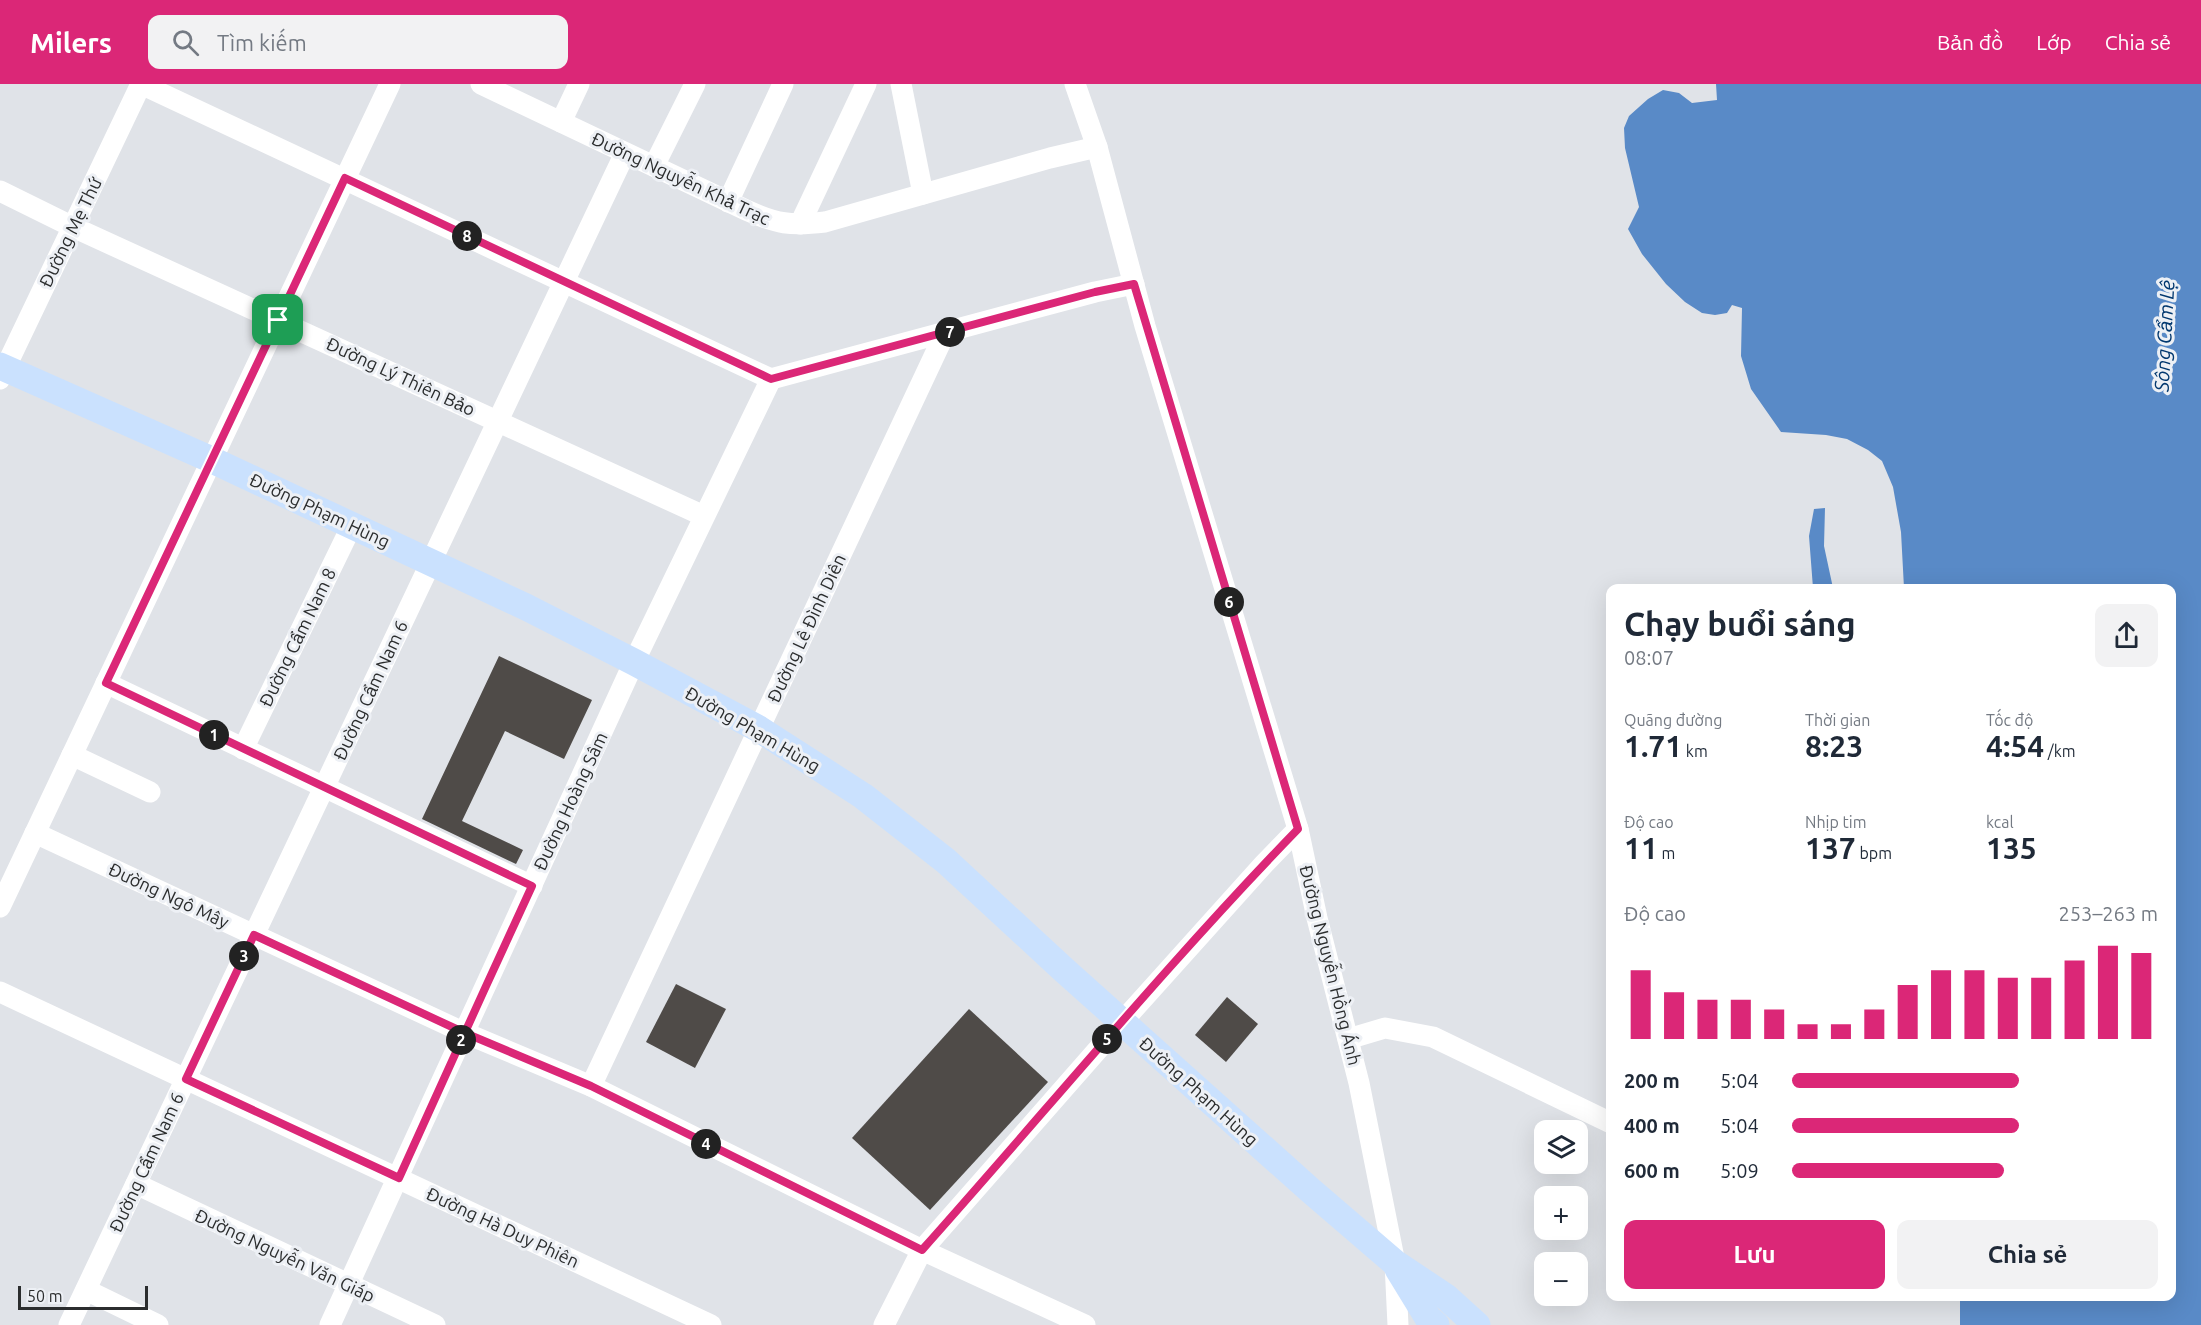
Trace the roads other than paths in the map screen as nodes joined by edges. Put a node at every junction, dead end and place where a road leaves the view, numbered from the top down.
1 (141, 84) edge
2 (390, 84) edge
3 (579, 84) edge
4 (695, 84) edge
5 (783, 84) edge
6 (866, 84) edge
7 (901, 84) edge
8 (1075, 84) edge
9 (489, 86) edge
10 (561, 122) junction
11 (1097, 147) junction
12 (626, 153) junction
13 (654, 166) junction
14 (345, 178) junction
15 (0, 191) edge
16 (923, 194) junction
17 (728, 202) junction
18 (800, 224) junction
19 (73, 227) junction
20 (564, 281) junction
21 (1134, 284) junction
22 (278, 320) junction
23 (945, 333) junction
24 (2, 371) edge
25 (771, 379) junction
26 (498, 420) junction
27 (212, 460) junction
28 (704, 516) junction
29 (352, 525) junction
30 (430, 562) junction
31 (634, 662) junction
32 (106, 683) junction
33 (759, 729) junction
34 (243, 749) junction
35 (72, 755) junction
36 (323, 788) junction
37 (150, 792) dead end
38 (1298, 829) junction
39 (35, 833) junction
40 (532, 886) junction
41 (0, 907) edge
42 (254, 935) junction
43 (0, 992) edge
44 (1122, 1022) junction
45 (465, 1033) junction
46 (1348, 1039) junction
47 (186, 1079) junction
48 (591, 1086) junction
49 (1606, 1121) edge
50 (399, 1178) junction
51 (136, 1184) junction
52 (922, 1250) junction
53 (1395, 1263) junction
54 (349, 1285) junction
55 (86, 1290) junction
56 (69, 1325) edge
57 (158, 1325) edge
58 (330, 1325) edge
59 (435, 1325) edge
60 (711, 1325) edge
61 (884, 1325) edge
62 (1085, 1325) edge
63 (1398, 1325) edge
64 (1436, 1325) edge
65 (1476, 1325) edge

1 - 14 street
1 - 19 street, Đường Mẹ Thứ
2 - 14 street
3 - 10 street
4 - 13 street
5 - 17 street
6 - 18 street
7 - 16 street
8 - 11 street, Đường Nguyễn Hồng Ánh
9 - 10 street, Đường Nguyễn Khả Trạc
10 - 12 street, Đường Nguyễn Khả Trạc
11 - 16 street, Đường Nguyễn Khả Trạc
11 - 21 street, Đường Nguyễn Hồng Ánh
12 - 13 street, Đường Nguyễn Khả Trạc
12 - 20 street, Đường Cẩm Nam 6
13 - 17 street, Đường Nguyễn Khả Trạc
14 - 20 street
14 - 22 street
15 - 19 street, Đường Lý Thiên Bảo
16 - 18 street, Đường Nguyễn Khả Trạc
17 - 18 street, Đường Nguyễn Khả Trạc
19 - 22 street, Đường Lý Thiên Bảo
19 - 24 street, Đường Mẹ Thứ
20 - 25 street
20 - 26 street, Đường Cẩm Nam 6
21 - 23 street
21 - 38 street, Đường Nguyễn Hồng Ánh
22 - 26 street, Đường Lý Thiên Bảo
22 - 27 street
23 - 25 street
23 - 33 street, Đường Lê Đình Diên
24 - 27 main road, Đường Phạm Hùng
25 - 28 street, Đường Hoàng Sâm
26 - 28 street, Đường Lý Thiên Bảo
26 - 30 street, Đường Cẩm Nam 6
27 - 29 main road, Đường Phạm Hùng
27 - 32 street
28 - 31 street, Đường Hoàng Sâm
29 - 30 main road, Đường Phạm Hùng
29 - 34 street, Đường Cẩm Nam 8
30 - 31 main road, Đường Phạm Hùng
30 - 36 street, Đường Cẩm Nam 6
31 - 33 main road, Đường Phạm Hùng
31 - 40 street, Đường Hoàng Sâm
32 - 34 street
32 - 35 street
33 - 44 main road, Đường Phạm Hùng
33 - 48 street, Đường Lê Đình Diên
34 - 36 street
35 - 37 street
35 - 39 street
36 - 40 street
36 - 42 street, Đường Cẩm Nam 6
38 - 44 street
38 - 46 street, Đường Nguyễn Hồng Ánh
39 - 41 street
39 - 42 street, Đường Ngô Mây
40 - 45 street, Đường Hoàng Sâm
42 - 45 street, Đường Ngô Mây
42 - 47 street, Đường Cẩm Nam 6
43 - 47 street, Đường Hà Duy Phiên
44 - 52 street
44 - 53 main road, Đường Phạm Hùng
45 - 48 street, Đường Ngô Mây
45 - 50 street, Đường Hoàng Sâm
46 - 49 street
46 - 53 street, Đường Nguyễn Hồng Ánh
47 - 50 street, Đường Hà Duy Phiên
47 - 51 street, Đường Cẩm Nam 6
48 - 52 street, Đường Ngô Mây
50 - 54 street, Đường Hoàng Sâm
50 - 60 street, Đường Hà Duy Phiên
51 - 54 street, Đường Nguyễn Văn Giáp
51 - 55 street, Đường Cẩm Nam 6
52 - 61 street
52 - 62 street, Đường Ngô Mây
53 - 63 street, Đường Nguyễn Hồng Ánh
53 - 64 main road, Đường Phạm Hùng
53 - 65 main road, Đường Phạm Hùng
54 - 58 street, Đường Hoàng Sâm
54 - 59 street, Đường Nguyễn Văn Giáp
55 - 56 street, Đường Cẩm Nam 6
55 - 57 street

